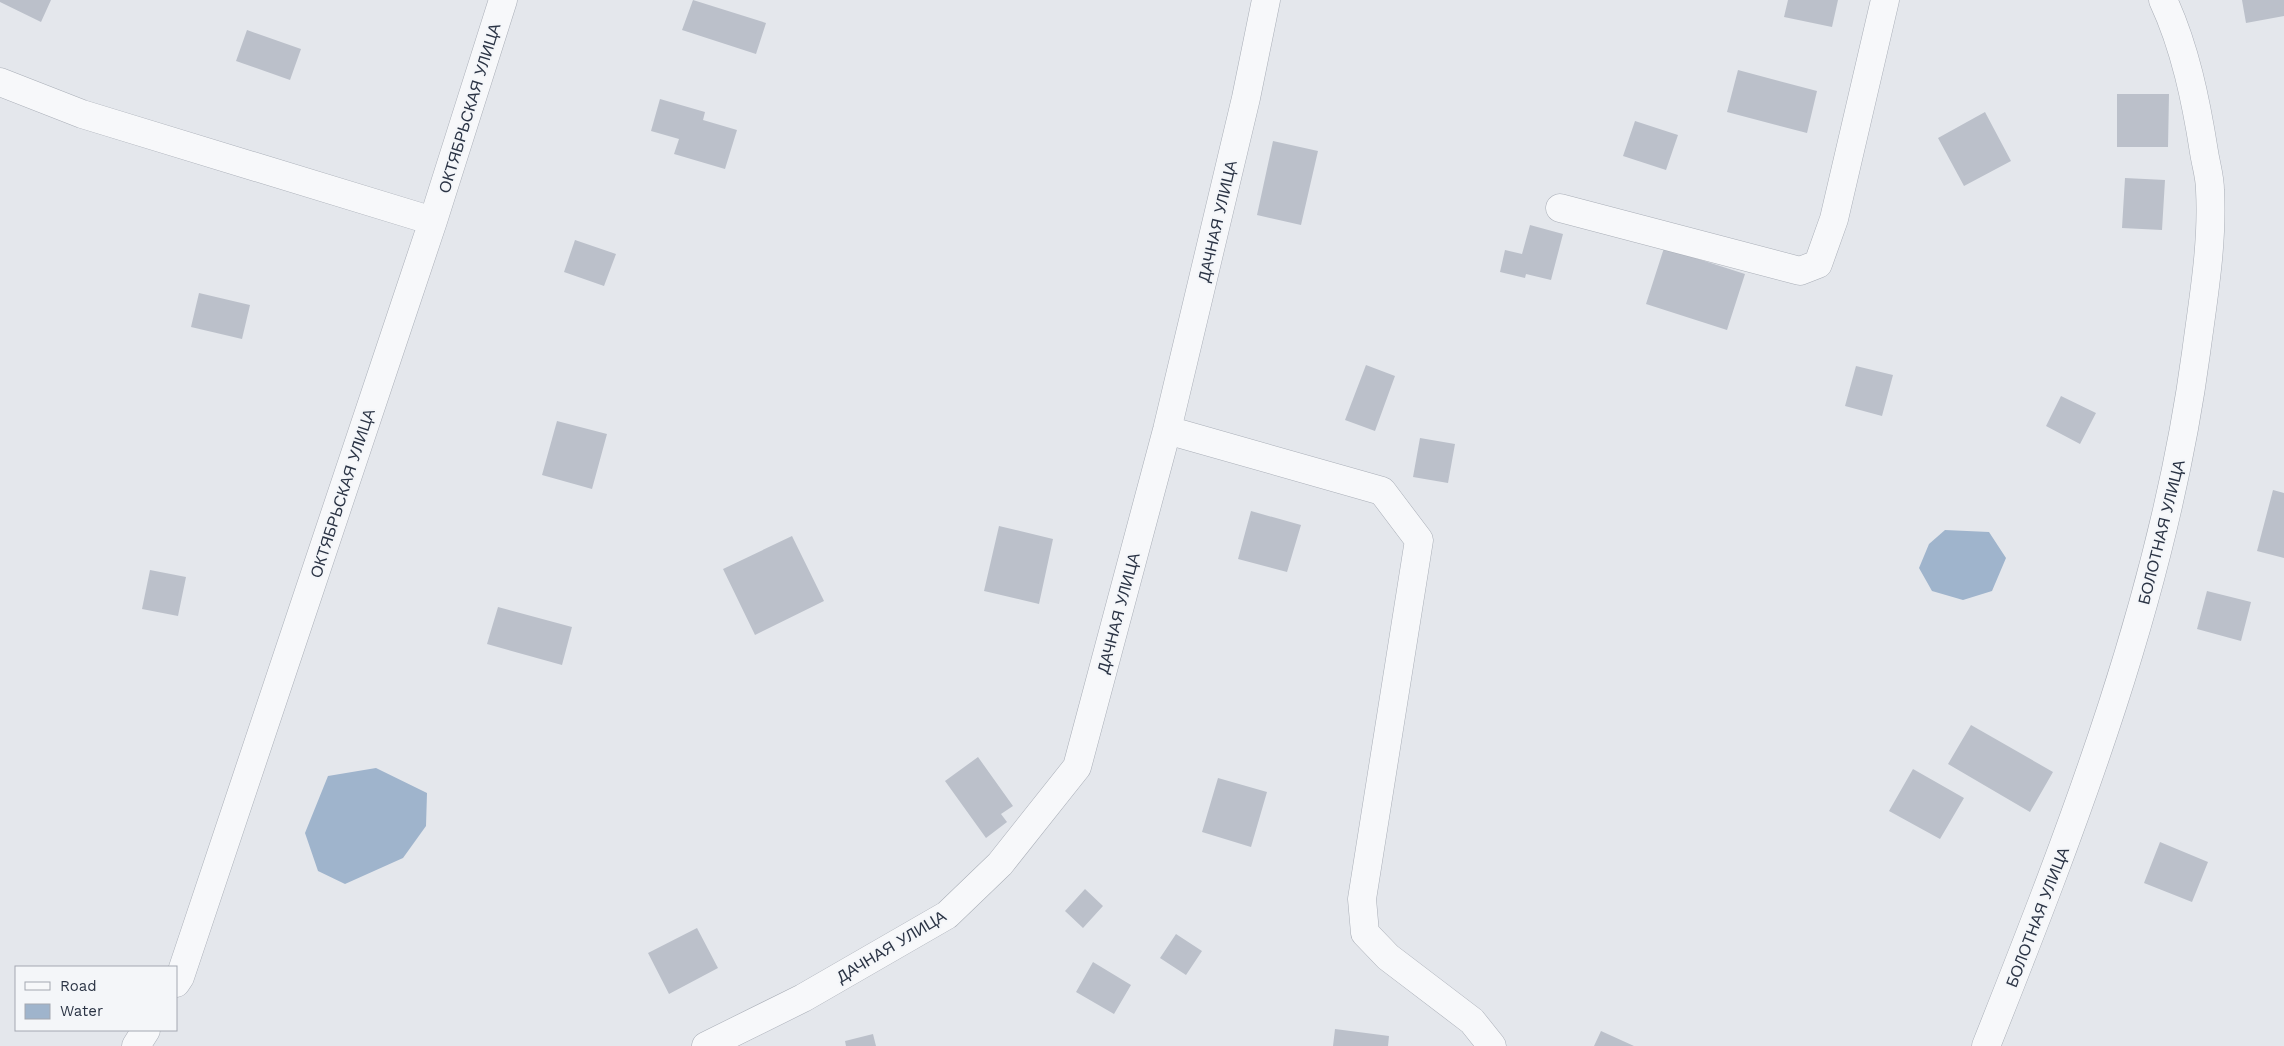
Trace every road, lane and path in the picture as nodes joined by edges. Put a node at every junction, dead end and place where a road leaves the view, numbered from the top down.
1 (503, 0) edge
2 (1266, 0) edge
3 (1885, 0) edge
4 (2163, 0) edge
5 (0, 82) edge
6 (1560, 208) dead end
7 (433, 221) junction
8 (1167, 430) junction
9 (178, 980) edge
10 (145, 1031) edge
11 (136, 1046) edge
12 (706, 1046) edge
13 (1492, 1046) edge
14 (1986, 1046) edge

1 - 7 street, ОКТЯБРЬСКАЯ УЛИЦА
2 - 8 street, ДАЧНАЯ УЛИЦА
3 - 6 street
4 - 14 street, БОЛОТНАЯ УЛИЦА
5 - 7 street
7 - 9 street, ОКТЯБРЬСКАЯ УЛИЦА
8 - 12 street, ДАЧНАЯ УЛИЦА
8 - 13 street
10 - 11 street

